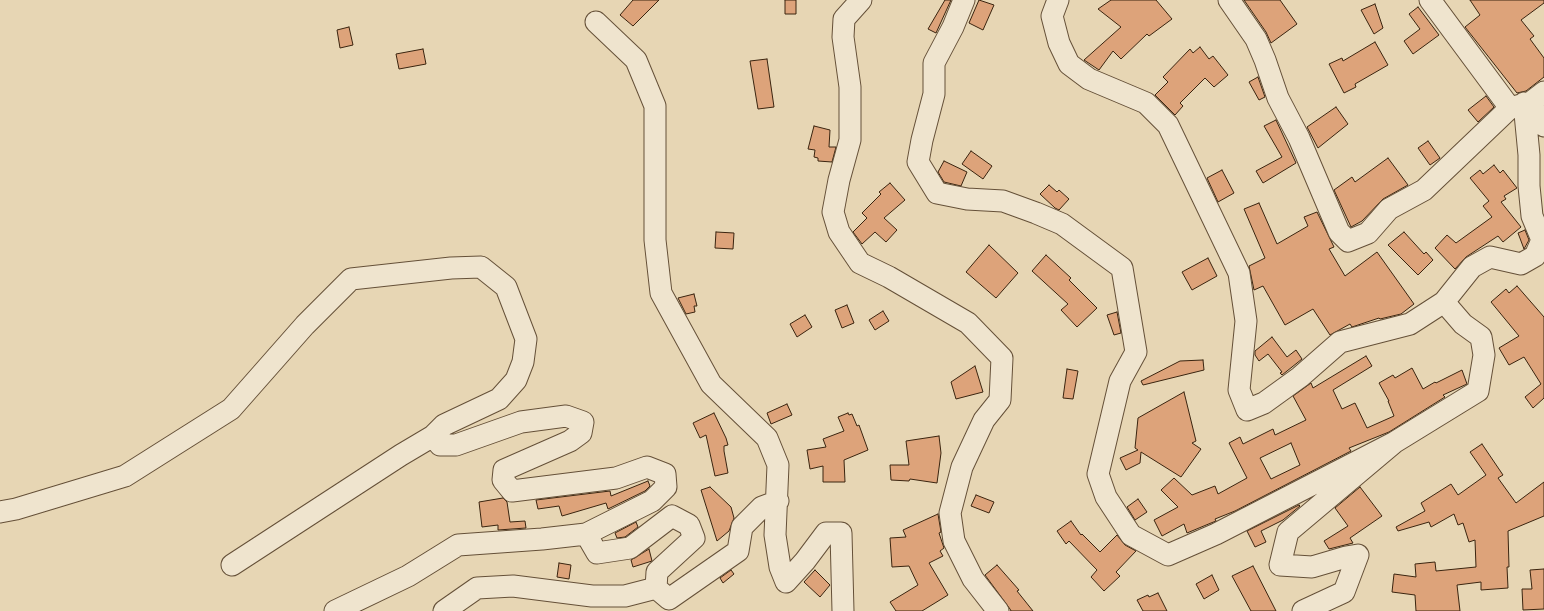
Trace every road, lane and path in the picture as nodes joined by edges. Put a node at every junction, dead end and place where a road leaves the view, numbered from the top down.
1 (861, 0) edge
2 (964, 0) edge
3 (1058, 0) edge
4 (1229, 0) edge
5 (1430, 0) edge
6 (596, 22) dead end
7 (1527, 101) edge
8 (1544, 126) edge
9 (1444, 302) junction
10 (434, 436) junction
11 (1395, 442) junction
12 (778, 501) junction
13 (0, 512) edge
14 (586, 534) junction
15 (232, 565) dead end
16 (656, 588) junction
17 (335, 611) edge
18 (444, 611) edge
19 (842, 611) edge
20 (998, 611) edge
21 (1303, 611) edge

1 - 20 street
2 - 11 street
3 - 9 street
4 - 7 street
5 - 7 street
6 - 12 street
7 - 8 street
7 - 9 street
9 - 11 street
10 - 13 street
10 - 14 street
10 - 15 street
11 - 21 street
12 - 16 street
12 - 19 street
14 - 16 street
14 - 17 street
16 - 18 street

